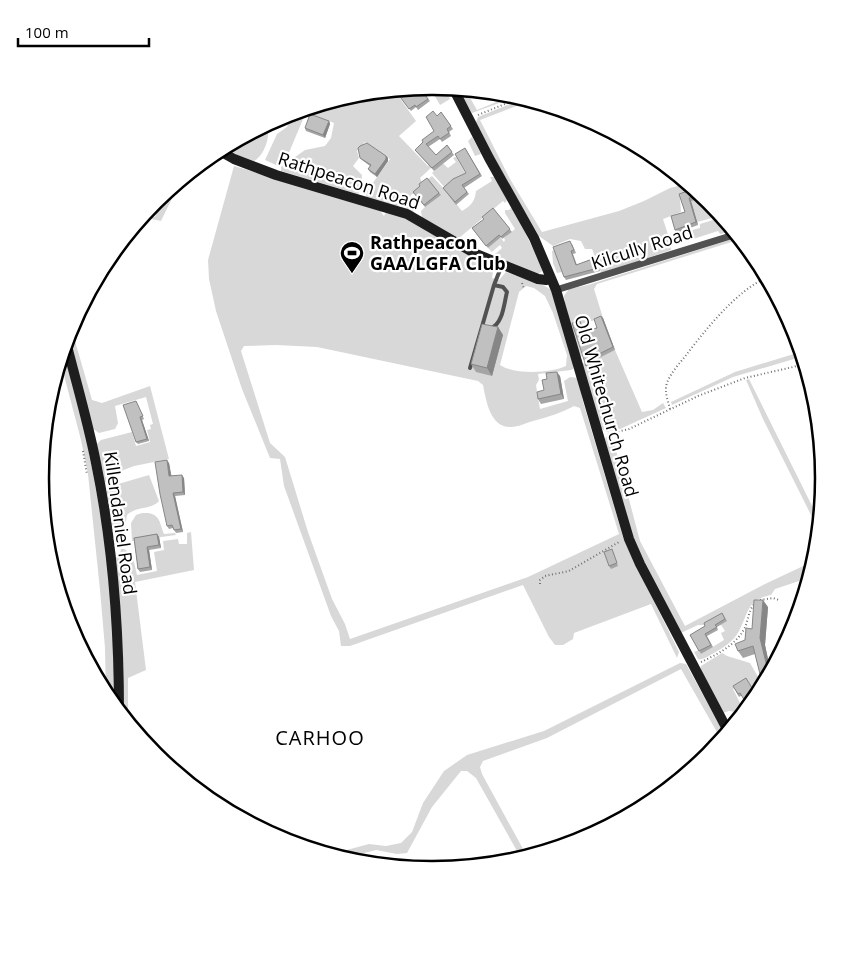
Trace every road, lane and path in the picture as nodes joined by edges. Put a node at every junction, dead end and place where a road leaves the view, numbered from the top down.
1 (457, 96) edge
2 (510, 103) edge
3 (469, 118) junction
4 (226, 155) edge
5 (730, 236) edge
6 (502, 265) junction
7 (551, 278) junction
8 (761, 280) edge
9 (494, 284) junction
10 (556, 290) junction
11 (482, 326) junction
12 (69, 354) edge
13 (799, 366) edge
14 (470, 368) edge
15 (670, 410) junction
16 (607, 434) dead end
17 (621, 541) dead end
18 (540, 584) dead end
19 (780, 600) dead end
20 (706, 660) dead end
21 (119, 699) edge
22 (725, 727) edge

1 - 3 street, Old Whitechurch Road
2 - 3 path
3 - 7 street, Old Whitechurch Road
4 - 6 street, Rathpeacon Road
5 - 10 street, Kilcully Road
6 - 7 street, Rathpeacon Road
6 - 9 lane
7 - 10 street, Old Whitechurch Road
8 - 15 path
9 - 11 lane
9 - 11 lane
10 - 22 street, Old Whitechurch Road
11 - 14 lane
12 - 21 street, Killendaniel Road
13 - 15 path
15 - 16 path
17 - 18 path
19 - 20 path

